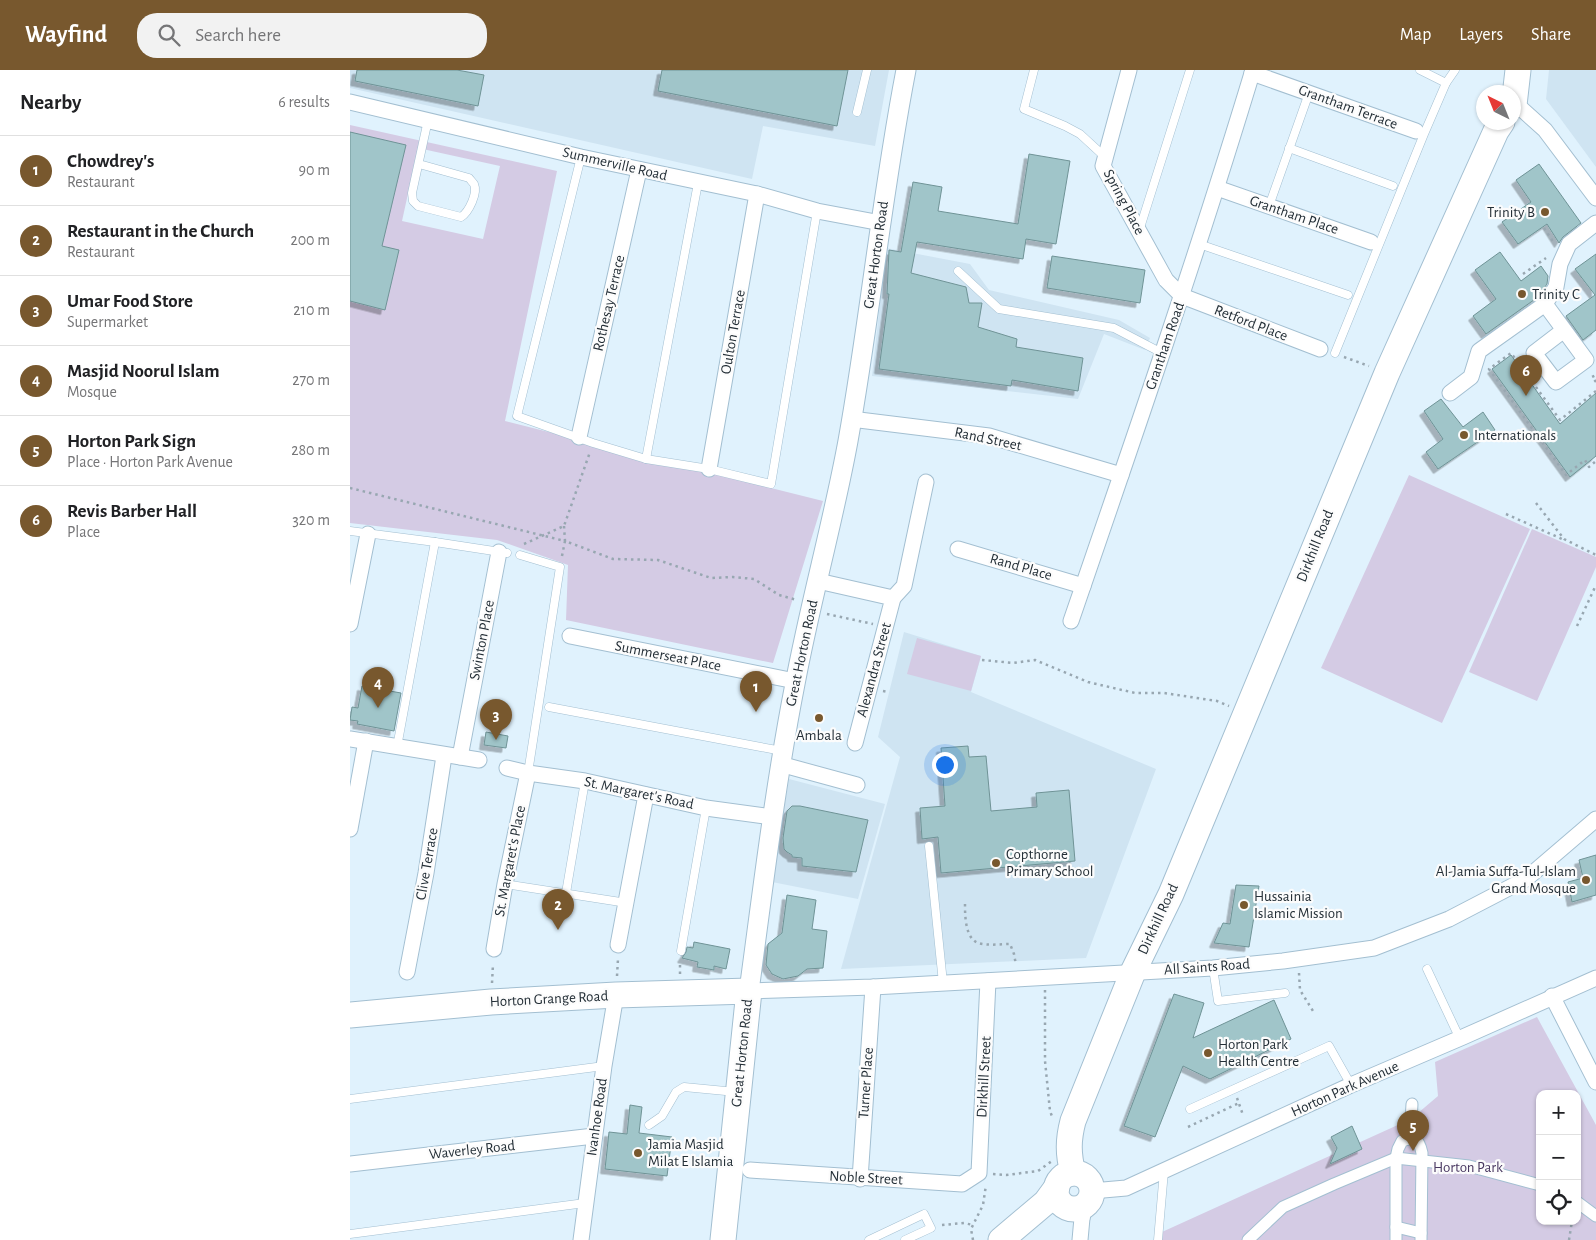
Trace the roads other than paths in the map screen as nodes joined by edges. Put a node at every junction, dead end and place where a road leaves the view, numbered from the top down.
1 (867, 70) edge
2 (906, 70) edge
3 (1034, 70) edge
4 (1129, 70) edge
5 (1190, 70) edge
6 (1420, 70) edge
7 (1455, 70) edge
8 (1518, 70) edge
9 (1253, 71) edge
10 (1446, 83) junction
11 (1515, 85) edge
12 (1309, 93) junction
13 (350, 102) edge
14 (857, 112) dead end
15 (1521, 116) edge
16 (428, 120) junction
17 (1497, 130) edge
18 (1416, 131) dead end
19 (1290, 148) junction
20 (581, 157) junction
21 (1105, 157) junction
22 (419, 164) junction
23 (639, 170) junction
24 (698, 183) junction
25 (1393, 186) dead end
26 (1217, 188) junction
27 (757, 194) junction
28 (1596, 198) edge
29 (1269, 206) junction
30 (816, 211) junction
31 (881, 223) junction
32 (1596, 223) edge
33 (1139, 231) junction
34 (1371, 242) dead end
35 (1199, 244) junction
36 (958, 271) dead end
37 (1348, 295) dead end
38 (1182, 296) junction
39 (1545, 304) junction
40 (1564, 330) junction
41 (1320, 350) dead end
42 (1162, 353) junction
43 (1335, 354) road end
44 (1450, 393) dead end
45 (851, 419) junction
46 (586, 440) junction
47 (646, 458) junction
48 (709, 469) junction
49 (1121, 475) junction
50 (926, 482) dead end
51 (350, 531) edge
52 (368, 534) junction
53 (435, 542) junction
54 (958, 549) dead end
55 (503, 552) joint
56 (520, 555) dead end
57 (818, 581) junction
58 (1083, 586) junction
59 (893, 598) junction
60 (1071, 621) dead end
61 (350, 624) edge
62 (570, 636) dead end
63 (795, 682) junction
64 (549, 707) dead end
65 (350, 739) edge
66 (366, 741) junction
67 (855, 743) dead end
68 (397, 747) junction
69 (444, 756) junction
70 (460, 757) junction
71 (781, 758) junction
72 (479, 760) dead end
73 (506, 768) dead end
74 (528, 773) junction
75 (585, 781) junction
76 (857, 784) dead end
77 (646, 795) junction
78 (706, 808) junction
79 (772, 817) junction
80 (1596, 818) edge
81 (350, 829) edge
82 (929, 846) dead end
83 (505, 884) junction
84 (566, 893) junction
85 (626, 903) junction
86 (618, 945) road end
87 (494, 949) road end
88 (681, 951) road end
89 (1213, 968) junction
90 (1427, 969) dead end
91 (407, 972) dead end
92 (1133, 972) junction
93 (1596, 978) edge
94 (988, 981) junction
95 (943, 984) junction
96 (873, 987) junction
97 (749, 991) junction
98 (1285, 993) dead end
99 (616, 995) junction
100 (1552, 996) junction
101 (350, 1015) edge
102 (1460, 1039) junction
103 (604, 1066) junction
104 (1596, 1082) edge
105 (1351, 1085) junction
106 (738, 1092) junction
107 (350, 1099) edge
108 (1412, 1104) dead end
109 (1190, 1109) dead end
110 (649, 1125) dead end
111 (594, 1136) junction
112 (1410, 1138) junction
113 (1396, 1158) junction
114 (1421, 1161) junction
115 (350, 1164) edge
116 (750, 1170) dead end
117 (1164, 1171) junction
118 (979, 1173) joint
119 (860, 1179) junction
120 (1536, 1184) edge
121 (1073, 1193) junction
122 (585, 1203) junction
123 (1581, 1205) edge
124 (1596, 1216) edge
125 (1396, 1227) junction
126 (350, 1234) edge
127 (1421, 1237) edge
128 (581, 1240) edge
129 (723, 1240) edge
130 (869, 1240) edge
131 (904, 1240) edge
132 (1001, 1240) edge
133 (1008, 1240) edge
134 (1080, 1240) edge
135 (1158, 1240) edge
136 (1248, 1240) edge
137 (1396, 1240) edge

1 - 14 lane
2 - 31 street, Great Horton Road
3 - 21 lane
4 - 21 street, Spring Place
5 - 33 lane
6 - 10 lane
7 - 10 lane
8 - 11 main road
9 - 12 street, Grantham Terrace
9 - 26 street, Grantham Road
10 - 43 lane
12 - 18 street, Grantham Terrace
12 - 19 lane
13 - 16 street, Summerville Road
15 - 28 street
16 - 20 street, Summerville Road
16 - 22 lane
17 - 92 main road, Dirkhill Road
19 - 25 lane
19 - 29 lane
20 - 23 street, Summerville Road
20 - 46 lane
21 - 33 street, Spring Place
22 - 22 lane
23 - 24 street, Summerville Road
23 - 46 street, Rothesay Terrace
24 - 27 street, Summerville Road
24 - 47 lane
26 - 29 street, Grantham Place
26 - 35 street, Grantham Road
27 - 30 street, Summerville Road
27 - 48 street, Oulton Terrace
29 - 34 street, Grantham Place
30 - 31 street, Summerville Road
30 - 48 lane
31 - 45 street, Great Horton Road
32 - 39 street
33 - 38 street, Spring Place
35 - 37 lane
35 - 38 street, Grantham Road
36 - 42 lane
38 - 41 street, Retford Place
38 - 42 street, Grantham Road
39 - 40 street
39 - 44 street
40 - 40 street
42 - 49 street, Grantham Road
45 - 49 street, Rand Street
45 - 57 street, Great Horton Road
46 - 47 lane
47 - 48 lane
49 - 58 street, Grantham Road
50 - 59 street, Alexandra Street
51 - 52 lane
52 - 53 lane
52 - 61 street
53 - 55 lane
53 - 68 lane
54 - 58 street, Rand Place
55 - 70 street, Swinton Place
56 - 74 lane
57 - 59 street
57 - 63 street, Great Horton Road
58 - 60 street, Grantham Road
59 - 67 street, Alexandra Street
62 - 63 street, Summerseat Place
63 - 71 street, Great Horton Road
64 - 71 lane
65 - 66 street
66 - 68 street
66 - 81 street
68 - 69 street
69 - 70 street
69 - 91 street, Clive Terrace
70 - 72 street
71 - 76 street
71 - 79 street, Great Horton Road
73 - 74 street, St. Margaret's Road
74 - 75 street, St. Margaret's Road
74 - 83 street, St. Margaret's Place
75 - 77 street, St. Margaret's Road
75 - 84 lane
77 - 78 street, St. Margaret's Road
77 - 85 street
78 - 79 street, St. Margaret's Road
78 - 88 lane
79 - 97 street, Great Horton Road
80 - 89 street, All Saints Road
82 - 95 lane
83 - 84 lane
83 - 87 street, St. Margaret's Place
84 - 85 lane
85 - 86 street
89 - 92 street, All Saints Road
89 - 98 lane
90 - 102 lane
92 - 94 street, All Saints Road
92 - 121 main road, Dirkhill Road
93 - 100 street, Horton Park Avenue
94 - 95 street, All Saints Road
94 - 118 street, Dirkhill Street
95 - 96 street, All Saints Road
96 - 97 street, All Saints Road
96 - 119 street, Turner Place
97 - 99 main road, Horton Grange Road
97 - 106 main road, Great Horton Road
99 - 101 main road, Horton Grange Road
99 - 103 street, Ivanhoe Road
100 - 102 street, Horton Park Avenue
100 - 104 street
102 - 105 street, Horton Park Avenue
103 - 107 lane
103 - 111 street, Ivanhoe Road
105 - 109 lane
105 - 117 street, Horton Park Avenue
106 - 110 lane
106 - 129 main road, Great Horton Road
108 - 112 street
111 - 115 street, Waverley Road
111 - 122 street, Ivanhoe Road
112 - 113 street
112 - 114 street
113 - 114 street
113 - 125 street
113 - 136 street
114 - 120 street
114 - 127 street
116 - 119 street, Noble Street
117 - 121 street, Horton Park Avenue
117 - 135 lane
118 - 119 street, Noble Street
121 - 132 main road
121 - 133 main road
121 - 134 street
122 - 126 lane
122 - 128 street, Ivanhoe Road
123 - 124 street
125 - 127 street
125 - 137 street
130 - 131 lane

